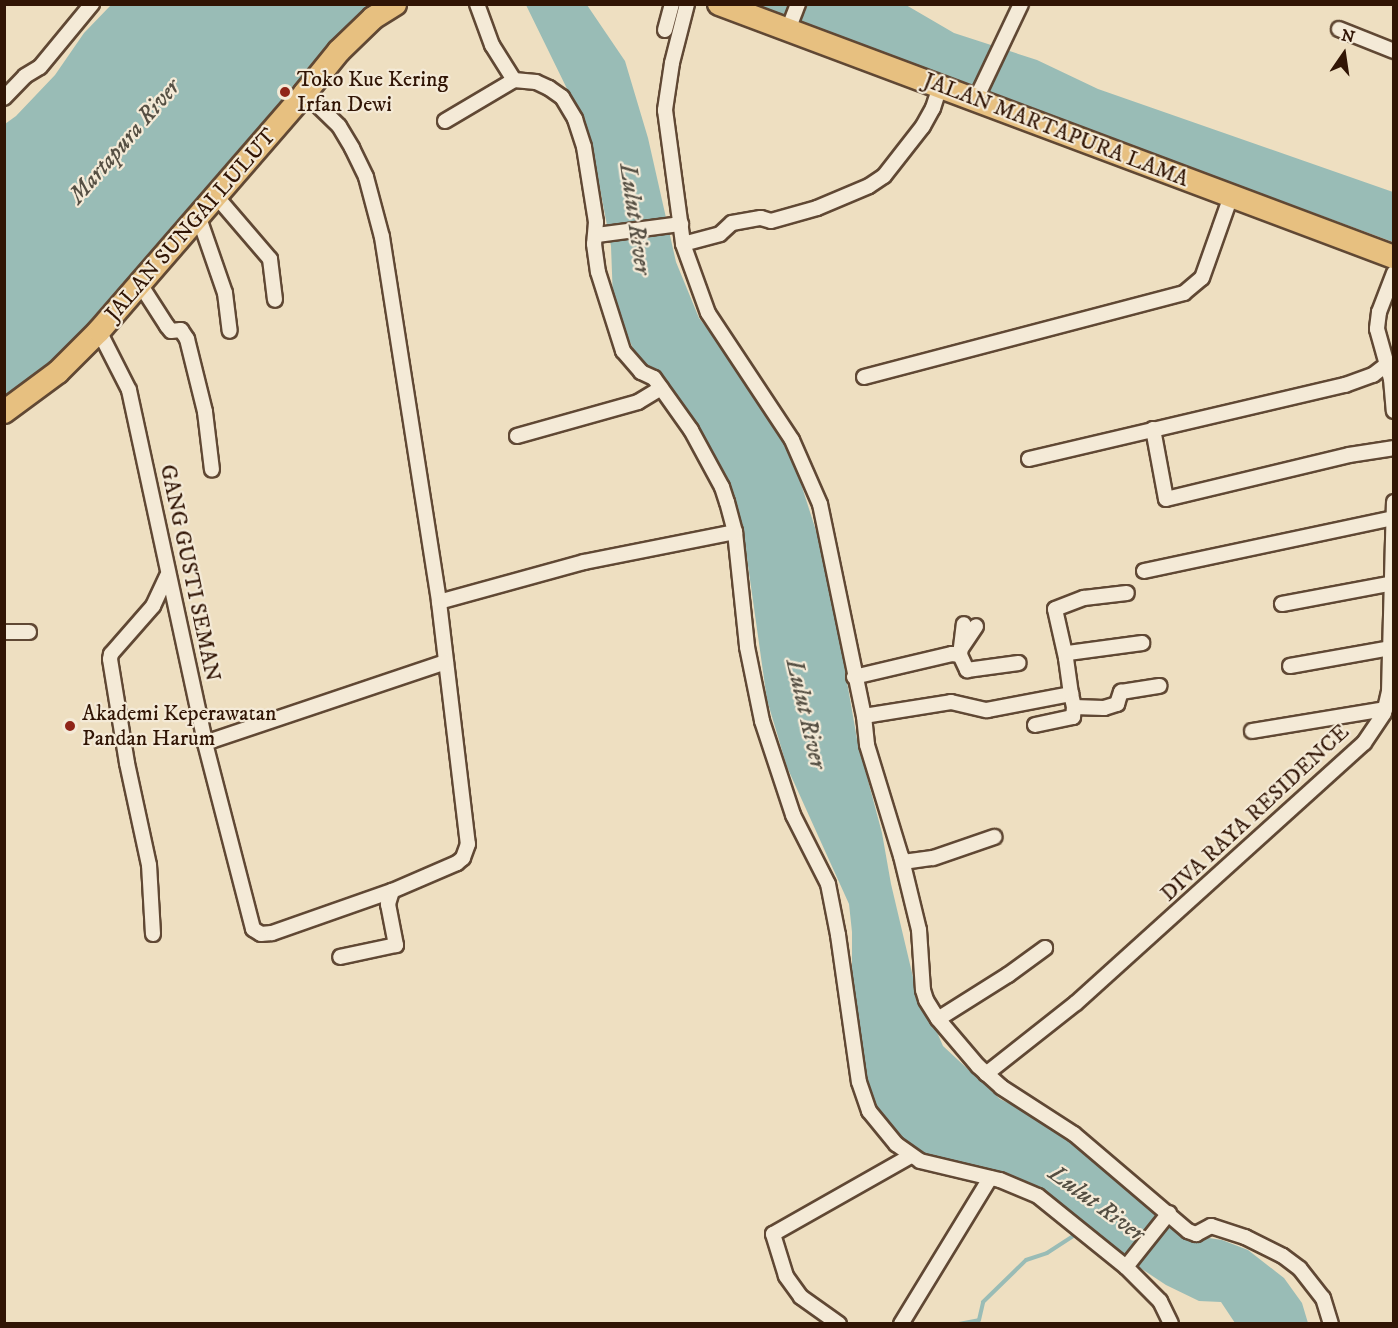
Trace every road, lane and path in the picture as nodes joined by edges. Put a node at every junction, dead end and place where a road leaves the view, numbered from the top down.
1 (92, 4) edge
2 (395, 4) edge
3 (477, 4) edge
4 (672, 4) edge
5 (687, 4) edge
6 (719, 4) edge
7 (798, 4) edge
8 (1021, 4) edge
9 (789, 27) junction
10 (1339, 29) dead end
11 (665, 30) dead end
12 (1394, 51) edge
13 (514, 80) junction
14 (940, 87) junction
15 (305, 93) junction
16 (4, 98) edge
17 (976, 98) junction
18 (445, 121) dead end
19 (216, 196) junction
20 (1231, 196) junction
21 (199, 218) junction
22 (677, 224) junction
23 (600, 234) junction
24 (683, 244) junction
25 (1394, 257) edge
26 (1394, 273) edge
27 (140, 284) junction
28 (275, 300) dead end
29 (99, 331) junction
30 (230, 331) dead end
31 (1386, 365) junction
32 (864, 377) dead end
33 (661, 388) junction
34 (1394, 411) edge
35 (4, 412) edge
36 (1153, 429) junction
37 (517, 436) dead end
38 (1394, 448) edge
39 (1029, 459) dead end
40 (212, 470) dead end
41 (1394, 502) edge
42 (1393, 518) edge
43 (735, 532) junction
44 (1144, 571) dead end
45 (167, 576) junction
46 (1393, 583) edge
47 (1127, 593) dead end
48 (438, 602) junction
49 (1282, 604) dead end
50 (970, 625) dead end
51 (4, 632) edge
52 (29, 632) dead end
53 (1142, 643) dead end
54 (1391, 648) junction
55 (961, 652) junction
56 (1066, 658) junction
57 (446, 662) junction
58 (1019, 663) dead end
59 (1290, 666) dead end
60 (854, 677) junction
61 (1161, 686) dead end
62 (1072, 701) junction
63 (1385, 709) junction
64 (864, 716) junction
65 (1035, 725) dead end
66 (1252, 730) dead end
67 (205, 743) junction
68 (994, 837) dead end
69 (903, 862) junction
70 (392, 891) junction
71 (153, 934) dead end
72 (1045, 948) dead end
73 (340, 957) dead end
74 (938, 1019) junction
75 (986, 1074) junction
76 (911, 1156) junction
77 (990, 1178) junction
78 (1169, 1214) junction
79 (1127, 1265) junction
80 (839, 1323) edge
81 (901, 1323) edge
82 (1171, 1323) edge
83 (1331, 1323) edge

1 - 16 street
2 - 15 main road, JALAN SUNGAI LULUT
3 - 13 street
4 - 11 street
5 - 22 street
6 - 9 main road, JALAN MARTAPURA LAMA
7 - 9 street
8 - 17 street
9 - 14 main road, JALAN MARTAPURA LAMA
10 - 12 street
13 - 18 street
13 - 23 street
14 - 17 main road, JALAN MARTAPURA LAMA
14 - 24 street
15 - 19 main road, JALAN SUNGAI LULUT
15 - 48 street
17 - 20 main road, JALAN MARTAPURA LAMA
19 - 21 main road, JALAN SUNGAI LULUT
19 - 28 street
20 - 25 main road, JALAN MARTAPURA LAMA
20 - 32 street
21 - 27 main road, JALAN SUNGAI LULUT
21 - 30 street
22 - 23 street
22 - 24 street
23 - 33 street
24 - 60 street
26 - 31 street
27 - 29 main road, JALAN SUNGAI LULUT
27 - 40 street
29 - 35 main road, JALAN SUNGAI LULUT
29 - 45 street, GANG GUSTI SEMAN
31 - 34 street
31 - 36 street
33 - 37 street
33 - 43 street
36 - 38 street
36 - 39 street
41 - 42 street, DIVA RAYA RESIDENCE
42 - 44 street
42 - 46 street, DIVA RAYA RESIDENCE
43 - 48 street
43 - 76 street
45 - 67 street, GANG GUSTI SEMAN
45 - 71 street
46 - 49 street
46 - 54 street, DIVA RAYA RESIDENCE
47 - 56 street
48 - 57 street
50 - 55 street
51 - 52 street
53 - 56 street
54 - 59 street
54 - 63 street, DIVA RAYA RESIDENCE
55 - 58 street
55 - 60 street
56 - 62 street
57 - 67 street
57 - 70 street
60 - 64 street
61 - 62 street
62 - 64 street
62 - 65 street
63 - 66 street
63 - 75 street, DIVA RAYA RESIDENCE
64 - 69 street
67 - 70 street, GANG GUSTI SEMAN
68 - 69 street
69 - 74 street
70 - 73 street
72 - 74 street
74 - 75 street
75 - 78 street
76 - 77 street
76 - 80 street
77 - 79 street
77 - 81 street
78 - 79 street
78 - 83 street
79 - 82 street

